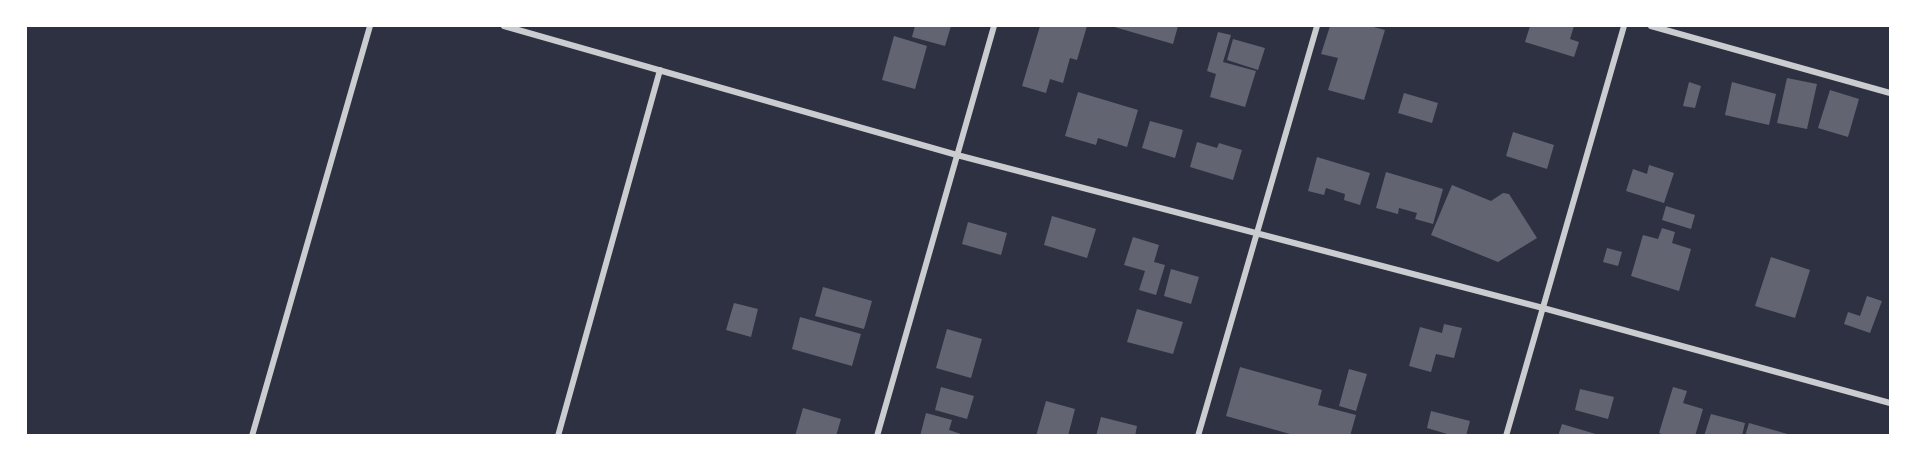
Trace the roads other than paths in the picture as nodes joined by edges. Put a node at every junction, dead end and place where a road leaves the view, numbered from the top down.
1 (370, 26) edge
2 (504, 26) edge
3 (994, 26) edge
4 (1317, 26) edge
5 (1624, 26) edge
6 (1651, 26) edge
7 (660, 70) junction
8 (1890, 93) edge
9 (957, 155) junction
10 (1256, 233) junction
11 (1543, 308) junction
12 (1890, 403) edge
13 (252, 435) edge
14 (558, 435) edge
15 (877, 435) edge
16 (1198, 435) edge
17 (1506, 435) edge

1 - 13 street
2 - 7 street
3 - 9 street
4 - 10 street
5 - 11 street
6 - 8 street
7 - 9 street
7 - 14 street
9 - 10 street
9 - 15 street
10 - 11 street
10 - 16 street
11 - 12 street
11 - 17 street

